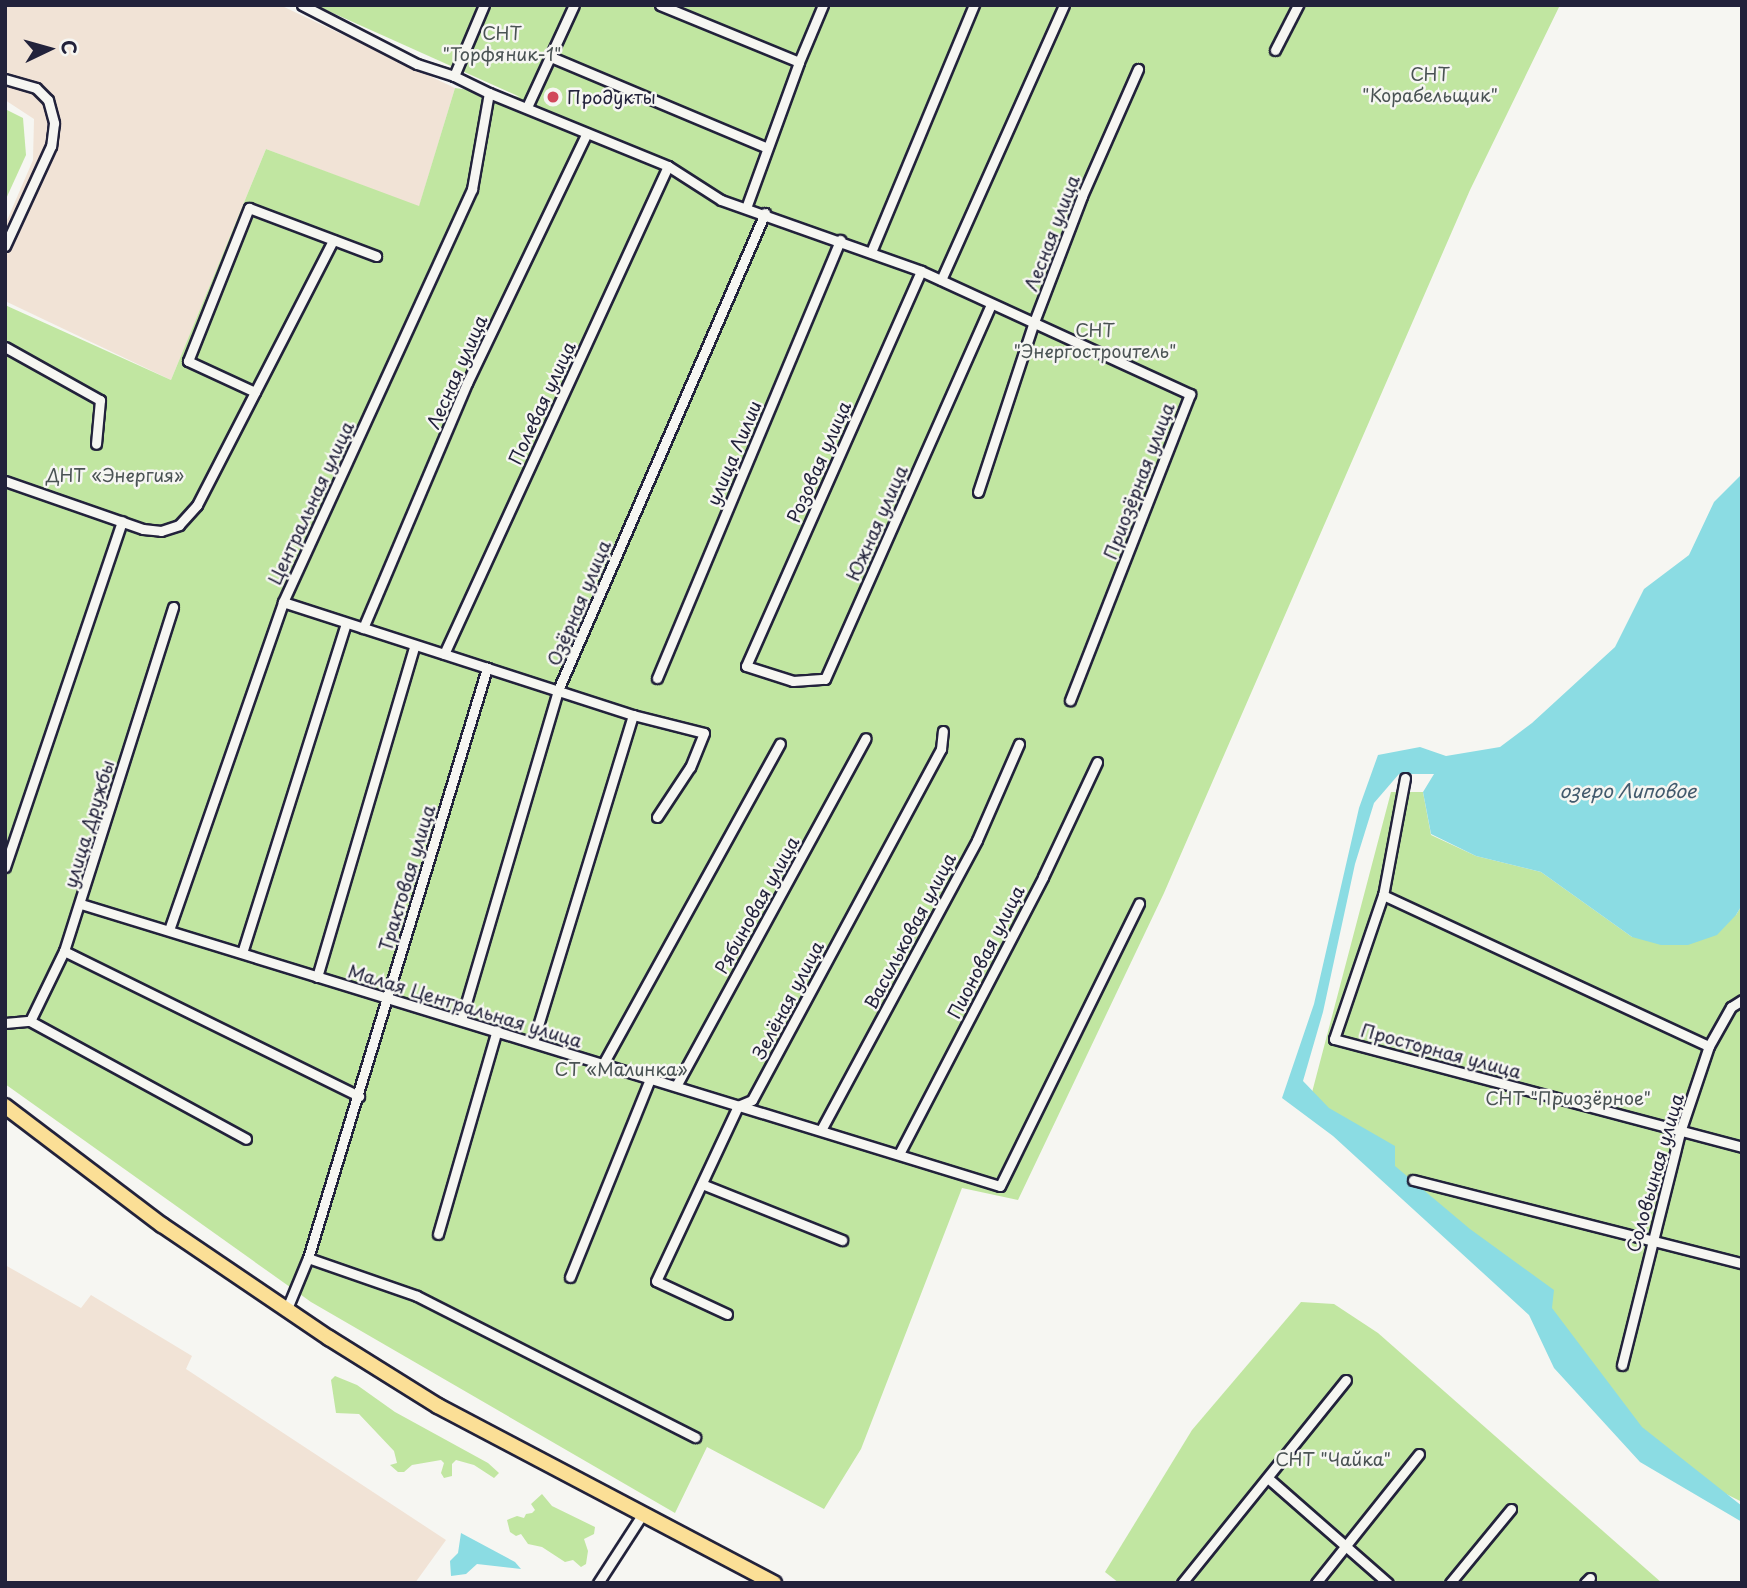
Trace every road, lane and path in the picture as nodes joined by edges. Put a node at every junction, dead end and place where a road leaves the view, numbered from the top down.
1 (484, 5) edge
2 (574, 5) edge
3 (660, 5) edge
4 (823, 5) edge
5 (974, 5) edge
6 (1065, 5) edge
7 (1298, 5) edge
8 (308, 7) edge
9 (1275, 50) dead end
10 (551, 57) junction
11 (799, 62) junction
12 (1138, 69) dead end
13 (454, 76) junction
14 (5, 79) edge
15 (489, 93) junction
16 (527, 107) junction
17 (587, 133) junction
18 (767, 148) junction
19 (668, 166) junction
20 (746, 208) junction
21 (765, 213) junction
22 (333, 240) junction
23 (840, 240) junction
24 (5, 246) edge
25 (872, 252) junction
26 (376, 256) dead end
27 (920, 271) junction
28 (941, 280) junction
29 (991, 304) junction
30 (1034, 321) junction
31 (5, 347) edge
32 (255, 392) junction
33 (96, 444) dead end
34 (5, 481) edge
35 (978, 492) dead end
36 (122, 521) junction
37 (282, 602) junction
38 (173, 607) dead end
39 (346, 623) junction
40 (363, 628) junction
41 (415, 645) junction
42 (444, 654) junction
43 (746, 666) joint
44 (487, 668) junction
45 (657, 677) dead end
46 (558, 691) junction
47 (1070, 700) dead end
48 (633, 715) junction
49 (943, 731) dead end
50 (866, 738) dead end
51 (780, 744) dead end
52 (1018, 744) dead end
53 (1097, 762) dead end
54 (1405, 778) dead end
55 (657, 817) dead end
56 (5, 867) edge
57 (1383, 895) junction
58 (1139, 903) dead end
59 (81, 904) junction
60 (169, 930) junction
61 (64, 951) junction
62 (242, 953) junction
63 (317, 977) junction
64 (386, 999) junction
65 (1741, 1000) edge
66 (461, 1020) junction
67 (30, 1021) junction
68 (5, 1023) edge
69 (497, 1030) junction
70 (533, 1042) junction
71 (1709, 1046) junction
72 (603, 1064) junction
73 (650, 1079) junction
74 (676, 1086) junction
75 (359, 1096) junction
76 (5, 1106) edge
77 (738, 1106) junction
78 (821, 1130) junction
79 (1680, 1132) junction
80 (246, 1139) dead end
81 (1742, 1147) edge
82 (899, 1154) junction
83 (1413, 1180) dead end
84 (702, 1184) junction
85 (438, 1234) dead end
86 (842, 1240) dead end
87 (1651, 1240) junction
88 (308, 1258) junction
89 (1742, 1263) edge
90 (570, 1277) dead end
91 (286, 1311) junction
92 (727, 1314) dead end
93 (1622, 1365) dead end
94 (1346, 1380) dead end
95 (695, 1437) dead end
96 (1419, 1454) dead end
97 (1269, 1479) junction
98 (1511, 1509) dead end
99 (642, 1515) junction
100 (1347, 1546) junction
101 (598, 1583) edge
102 (774, 1583) edge
103 (1182, 1583) edge
104 (1316, 1583) edge
105 (1388, 1583) edge
106 (1450, 1583) edge

1 - 13 street
2 - 10 street
3 - 11 street
4 - 11 street
5 - 25 street
6 - 28 street
7 - 9 street
8 - 13 street
10 - 16 street
10 - 18 street
11 - 18 street
12 - 30 street, Лесная улица
13 - 15 street
14 - 24 street
15 - 16 street
15 - 37 street, Центральная улица
16 - 17 street
17 - 19 street
17 - 40 street, Лесная улица
18 - 20 street
19 - 20 street
19 - 42 street, Полевая улица
20 - 21 street
21 - 23 street
21 - 46 street, Озёрная улица
22 - 26 street
22 - 32 street
22 - 32 street
23 - 25 street
23 - 45 street, улица Лилии
25 - 27 street
27 - 28 street
27 - 43 street, Розовая улица
28 - 29 street
29 - 30 street
29 - 43 street, Южная улица
30 - 35 street, Лесная улица
30 - 47 street, Приозёрная улица
31 - 33 street
32 - 36 street
34 - 36 street
36 - 56 street
37 - 39 street
37 - 60 street, Центральная улица
38 - 59 street, улица Дружбы
39 - 40 street
39 - 62 street
40 - 41 street
41 - 42 street
41 - 63 street
42 - 44 street
44 - 46 street
44 - 64 street, Трактовая улица
46 - 48 street
46 - 66 street, Озёрная улица
48 - 55 street
48 - 70 street
49 - 77 street, Зелёная улица
50 - 74 street, Рябиновая улица
51 - 72 street
52 - 78 street, Васильковая улица
53 - 82 street, Пионовая улица
54 - 57 street
57 - 71 street
57 - 79 street, Просторная улица
58 - 82 street, Малая Центральная улица
59 - 60 street, Малая Центральная улица
59 - 61 street, улица Дружбы
60 - 62 street, Малая Центральная улица
61 - 67 street, улица Дружбы
61 - 75 street
62 - 63 street, Малая Центральная улица
63 - 64 street, Малая Центральная улица
64 - 66 street, Малая Центральная улица
64 - 75 street, Трактовая улица
65 - 71 street, Соловьиная улица
66 - 69 street, Малая Центральная улица
67 - 68 street
67 - 80 street
69 - 70 street, Малая Центральная улица
69 - 85 street
70 - 72 street, Малая Центральная улица
71 - 79 street, Соловьиная улица
72 - 73 street, Малая Центральная улица
73 - 74 street, Малая Центральная улица
73 - 90 street
74 - 77 street, Малая Центральная улица
75 - 88 street, Трактовая улица
76 - 91 main road
77 - 78 street, Малая Центральная улица
77 - 84 street, Зелёная улица
78 - 82 street, Малая Центральная улица
79 - 81 street, Просторная улица
79 - 87 street, Соловьиная улица
83 - 87 street
84 - 86 street
84 - 92 street, Зелёная улица
87 - 89 street
87 - 93 street, Соловьиная улица
88 - 91 street, Трактовая улица
88 - 95 street
91 - 99 main road
94 - 97 street
96 - 100 street
97 - 100 street
97 - 103 street
98 - 106 street
99 - 101 street
99 - 102 main road
100 - 104 street
100 - 105 street

